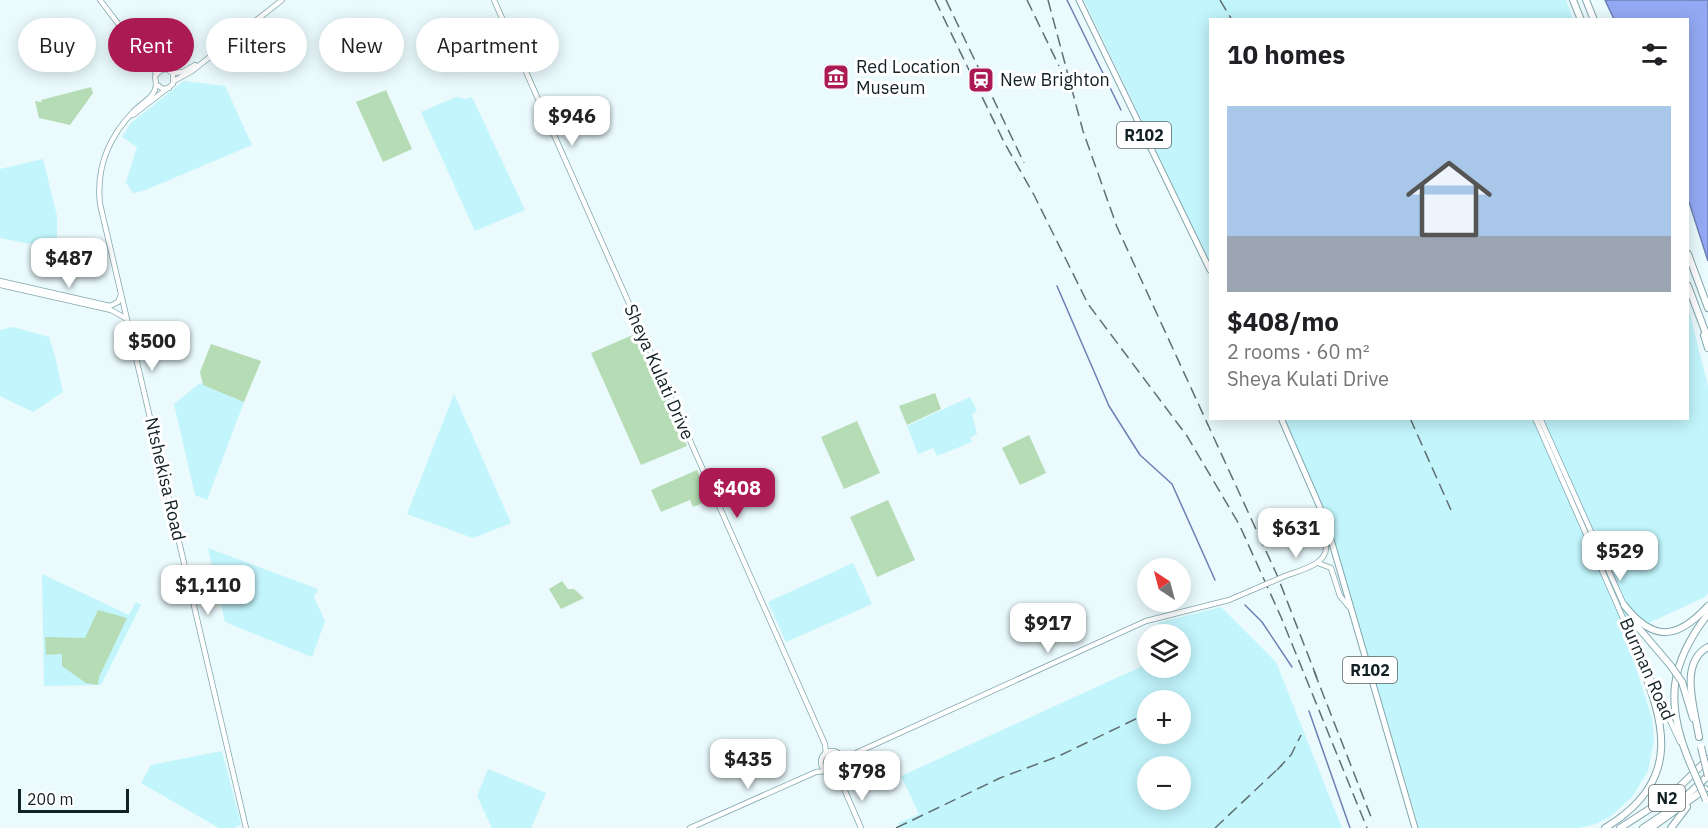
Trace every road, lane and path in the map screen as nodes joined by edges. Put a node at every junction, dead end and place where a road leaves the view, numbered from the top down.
1 (100, 0) edge
2 (282, 0) edge
3 (494, 0) edge
4 (1079, 0) edge
5 (1573, 0) edge
6 (1586, 0) edge
7 (114, 18) edge
8 (1580, 18) edge
9 (1593, 18) edge
10 (203, 61) junction
11 (158, 72) edge
12 (173, 73) joint
13 (174, 81) junction
14 (156, 84) junction
15 (169, 88) junction
16 (128, 118) junction
17 (1689, 257) edge
18 (1209, 268) edge
19 (0, 281) edge
20 (0, 285) edge
21 (1689, 288) edge
22 (121, 295) junction
23 (110, 306) junction
24 (124, 308) junction
25 (1697, 308) junction
26 (1708, 308) edge
27 (127, 319) junction
28 (1708, 339) edge
29 (1708, 348) edge
30 (1282, 420) edge
31 (1536, 420) edge
32 (1541, 420) edge
33 (1325, 519) junction
34 (1316, 563) junction
35 (1624, 605) junction
36 (1708, 606) edge
37 (1352, 610) junction
38 (1708, 614) edge
39 (1626, 624) junction
40 (1708, 647) edge
41 (1699, 737) junction
42 (825, 744) junction
43 (833, 751) junction
44 (826, 754) junction
45 (854, 754) junction
46 (840, 755) junction
47 (1686, 755) junction
48 (1708, 757) edge
49 (822, 764) junction
50 (842, 764) junction
51 (826, 771) junction
52 (816, 772) junction
53 (833, 772) junction
54 (1708, 776) edge
55 (842, 784) junction
56 (1706, 787) edge
57 (1707, 802) edge
58 (246, 828) edge
59 (690, 828) edge
60 (861, 828) edge
61 (1415, 828) edge
62 (1605, 828) edge
63 (1620, 828) edge
64 (1643, 828) edge
65 (1651, 828) edge
66 (1671, 828) edge

1 - 7 street
2 - 10 street
3 - 42 street, Sheya Kulati Drive
4 - 18 main road, R102
5 - 8 highway
6 - 9 highway
10 - 12 street
10 - 13 street
11 - 14 street
12 - 13 street
13 - 15 street
14 - 15 street
14 - 16 street
15 - 16 street
16 - 22 street, Ntshekisa Road
17 - 26 highway
19 - 23 street
20 - 27 street
21 - 25 highway
22 - 23 street
22 - 24 street, Ntshekisa Road
23 - 24 street
24 - 27 street, Ntshekisa Road
25 - 28 highway
25 - 29 highway
27 - 58 street, Ntshekisa Road
30 - 33 main road, R102
31 - 39 street, Burman Road
32 - 35 street, Burman Road
33 - 34 street
33 - 37 main road, R102
34 - 37 street
34 - 45 street, bridge
35 - 36 highway
35 - 41 highway, Burman Road, bridge
37 - 61 main road, R102
38 - 47 highway
39 - 47 street, Burman Road
39 - 62 highway
40 - 41 highway
41 - 54 highway, bridge
42 - 43 street, Sheya Kulati Drive
42 - 44 street, Sheya Kulati Drive
43 - 44 street
43 - 46 street
44 - 49 street
45 - 46 street
45 - 50 street
46 - 50 street
47 - 57 highway, bridge
48 - 63 highway, N2
49 - 51 street
49 - 52 street
50 - 53 street
50 - 55 street
51 - 52 street
51 - 53 street
52 - 59 street
53 - 55 street
54 - 64 highway, N2
55 - 60 street
56 - 65 highway
56 - 66 highway

